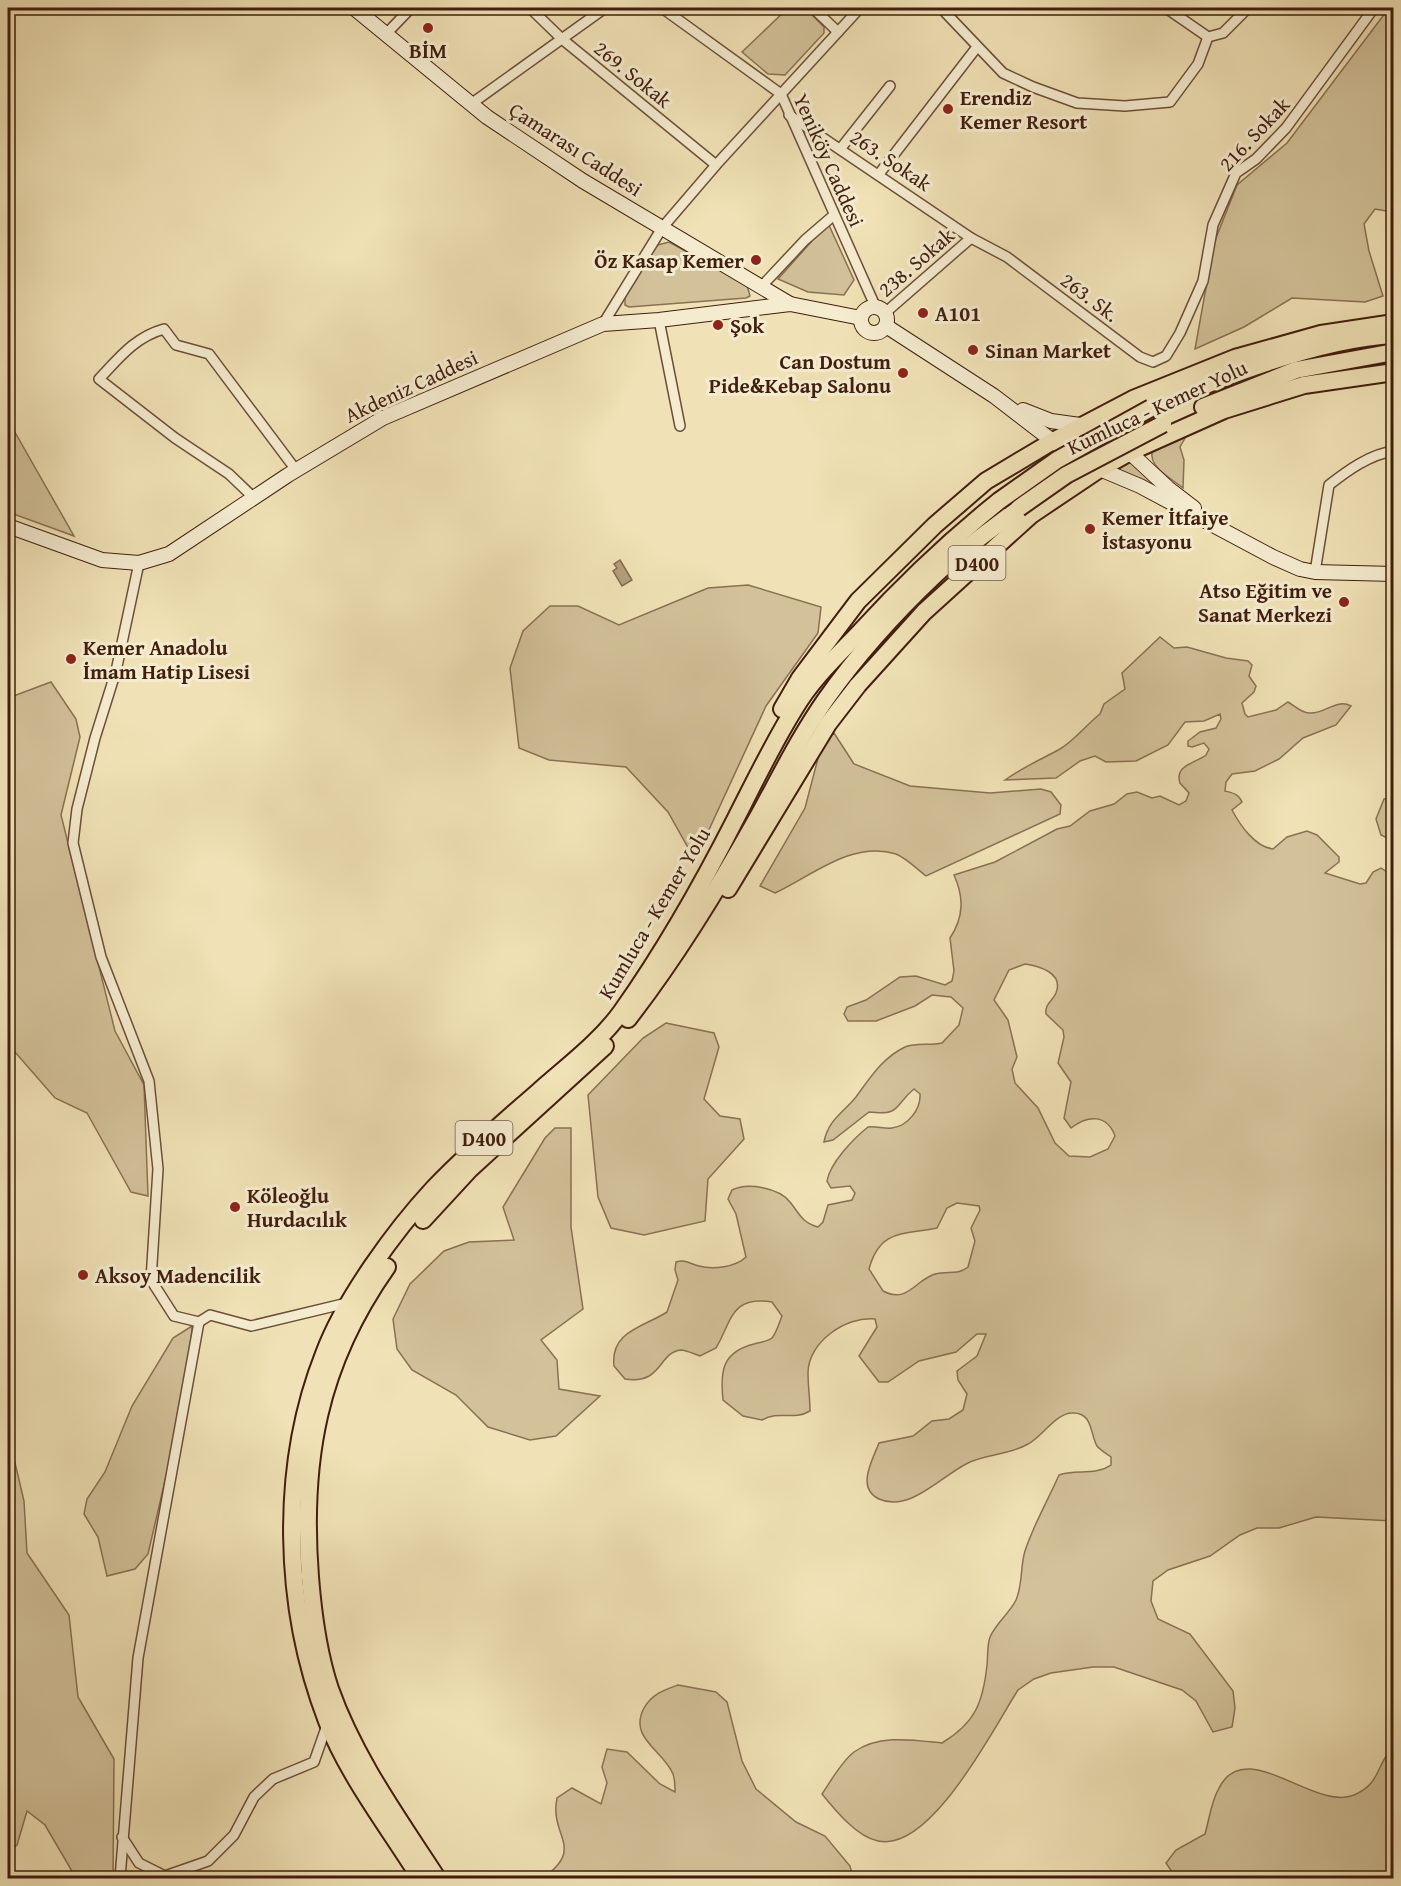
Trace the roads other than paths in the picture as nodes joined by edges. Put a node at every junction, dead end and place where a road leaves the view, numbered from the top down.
1 (354, 8) edge
2 (411, 8) edge
3 (530, 8) edge
4 (605, 8) edge
5 (662, 8) edge
6 (813, 8) edge
7 (860, 8) edge
8 (940, 8) edge
9 (1166, 8) edge
10 (1374, 8) edge
11 (1245, 11) edge
12 (838, 32) junction
13 (386, 34) junction
14 (1208, 38) junction
15 (562, 39) junction
16 (977, 47) junction
17 (890, 86) dead end
18 (781, 94) junction
19 (471, 104) junction
20 (789, 115) junction
21 (841, 148) junction
22 (716, 165) junction
23 (879, 174) junction
24 (834, 215) junction
25 (662, 228) junction
26 (971, 238) junction
27 (761, 287) junction
28 (790, 304) junction
29 (882, 316) junction
30 (861, 318) junction
31 (659, 320) junction
32 (1394, 323) edge
33 (603, 324) junction
34 (1180, 333) joint
35 (1394, 335) edge
36 (1394, 352) edge
37 (1394, 372) edge
38 (994, 396) junction
39 (1080, 425) junction
40 (680, 426) dead end
41 (1053, 441) junction
42 (1394, 451) edge
43 (1130, 452) junction
44 (296, 470) junction
45 (1098, 470) junction
46 (254, 498) junction
47 (8, 526) edge
48 (1231, 535) junction
49 (139, 563) junction
50 (1315, 572) junction
51 (1394, 574) edge
52 (705, 875) junction
53 (691, 930) junction
54 (347, 1303) junction
55 (199, 1322) junction
56 (328, 1723) junction
57 (122, 1837) junction
58 (120, 1878) edge
59 (420, 1878) edge
60 (437, 1878) edge

1 - 13 street, Çamarası Caddesi
2 - 13 street
3 - 15 street, 269. Sokak
4 - 15 street
5 - 18 street, Yeniköy Caddesi
6 - 12 street
7 - 12 street
8 - 16 street
9 - 14 street
10 - 34 street, 216. Sokak
11 - 14 street
12 - 18 street
13 - 19 street, Çamarası Caddesi
14 - 16 street
15 - 19 street
15 - 22 street, 269. Sokak
16 - 23 street
17 - 21 street
18 - 20 street, Yeniköy Caddesi
18 - 22 street
19 - 25 street, Çamarası Caddesi
20 - 21 street, 263. Sokak
20 - 24 street, Yeniköy Caddesi
21 - 23 street, 263. Sokak
22 - 25 street
23 - 26 street, 263. Sokak
24 - 27 street
24 - 29 street, Yeniköy Caddesi
25 - 27 street, Çamarası Caddesi
25 - 33 street
26 - 29 street, 238. Sokak
26 - 34 street, 263. Sk.
27 - 28 street, Çamarası Caddesi
28 - 30 street, Akdeniz Caddesi
28 - 31 street, Akdeniz Caddesi
29 - 30 street
29 - 30 street, Akdeniz Caddesi
29 - 38 street
31 - 33 street, Akdeniz Caddesi
31 - 40 street
32 - 39 highway
33 - 44 street, Akdeniz Caddesi
35 - 52 highway, Kumluca - Kemer Yolu / D400, bridge
36 - 53 highway, Kumluca - Kemer Yolu / D400, bridge
37 - 43 highway, Kumluca - Kemer Yolu / D400
38 - 39 street
38 - 41 street
39 - 41 highway
39 - 43 street
41 - 45 street
41 - 52 highway
42 - 50 street
43 - 45 highway, Kumluca - Kemer Yolu / D400
43 - 48 street
44 - 46 street, Akdeniz Caddesi
44 - 46 street
45 - 48 street
45 - 53 highway, Kumluca - Kemer Yolu / D400
46 - 49 street, Akdeniz Caddesi
47 - 49 street, Akdeniz Caddesi
48 - 50 street
49 - 55 street
50 - 51 street
52 - 54 highway, Kumluca - Kemer Yolu / D400
53 - 60 highway, Kumluca - Kemer Yolu / D400
54 - 55 street
54 - 56 highway, Kumluca - Kemer Yolu / D400
55 - 57 street
56 - 57 street
56 - 59 highway, Kumluca - Kemer Yolu / D400
57 - 58 street

